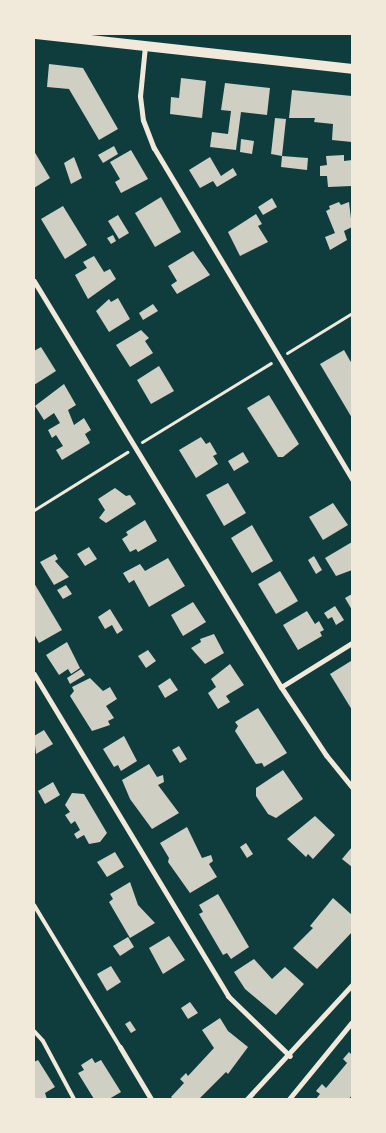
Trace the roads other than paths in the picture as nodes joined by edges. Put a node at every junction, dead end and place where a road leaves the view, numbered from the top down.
1 (36, 34) edge
2 (145, 46) junction
3 (352, 69) edge
4 (34, 282) edge
5 (352, 479) edge
6 (352, 643) edge
7 (34, 674) edge
8 (281, 686) junction
9 (352, 787) edge
10 (34, 905) edge
11 (352, 985) edge
12 (352, 1022) edge
13 (34, 1032) edge
14 (120, 1047) joint
15 (290, 1056) junction
16 (74, 1099) edge
17 (152, 1099) edge
18 (247, 1099) edge
19 (289, 1099) edge

1 - 2 main road
2 - 3 main road
2 - 5 street
4 - 8 street
6 - 8 street
7 - 15 street
8 - 9 street
10 - 14 lane
11 - 15 street
12 - 19 street
13 - 16 lane
14 - 17 street
15 - 18 street

